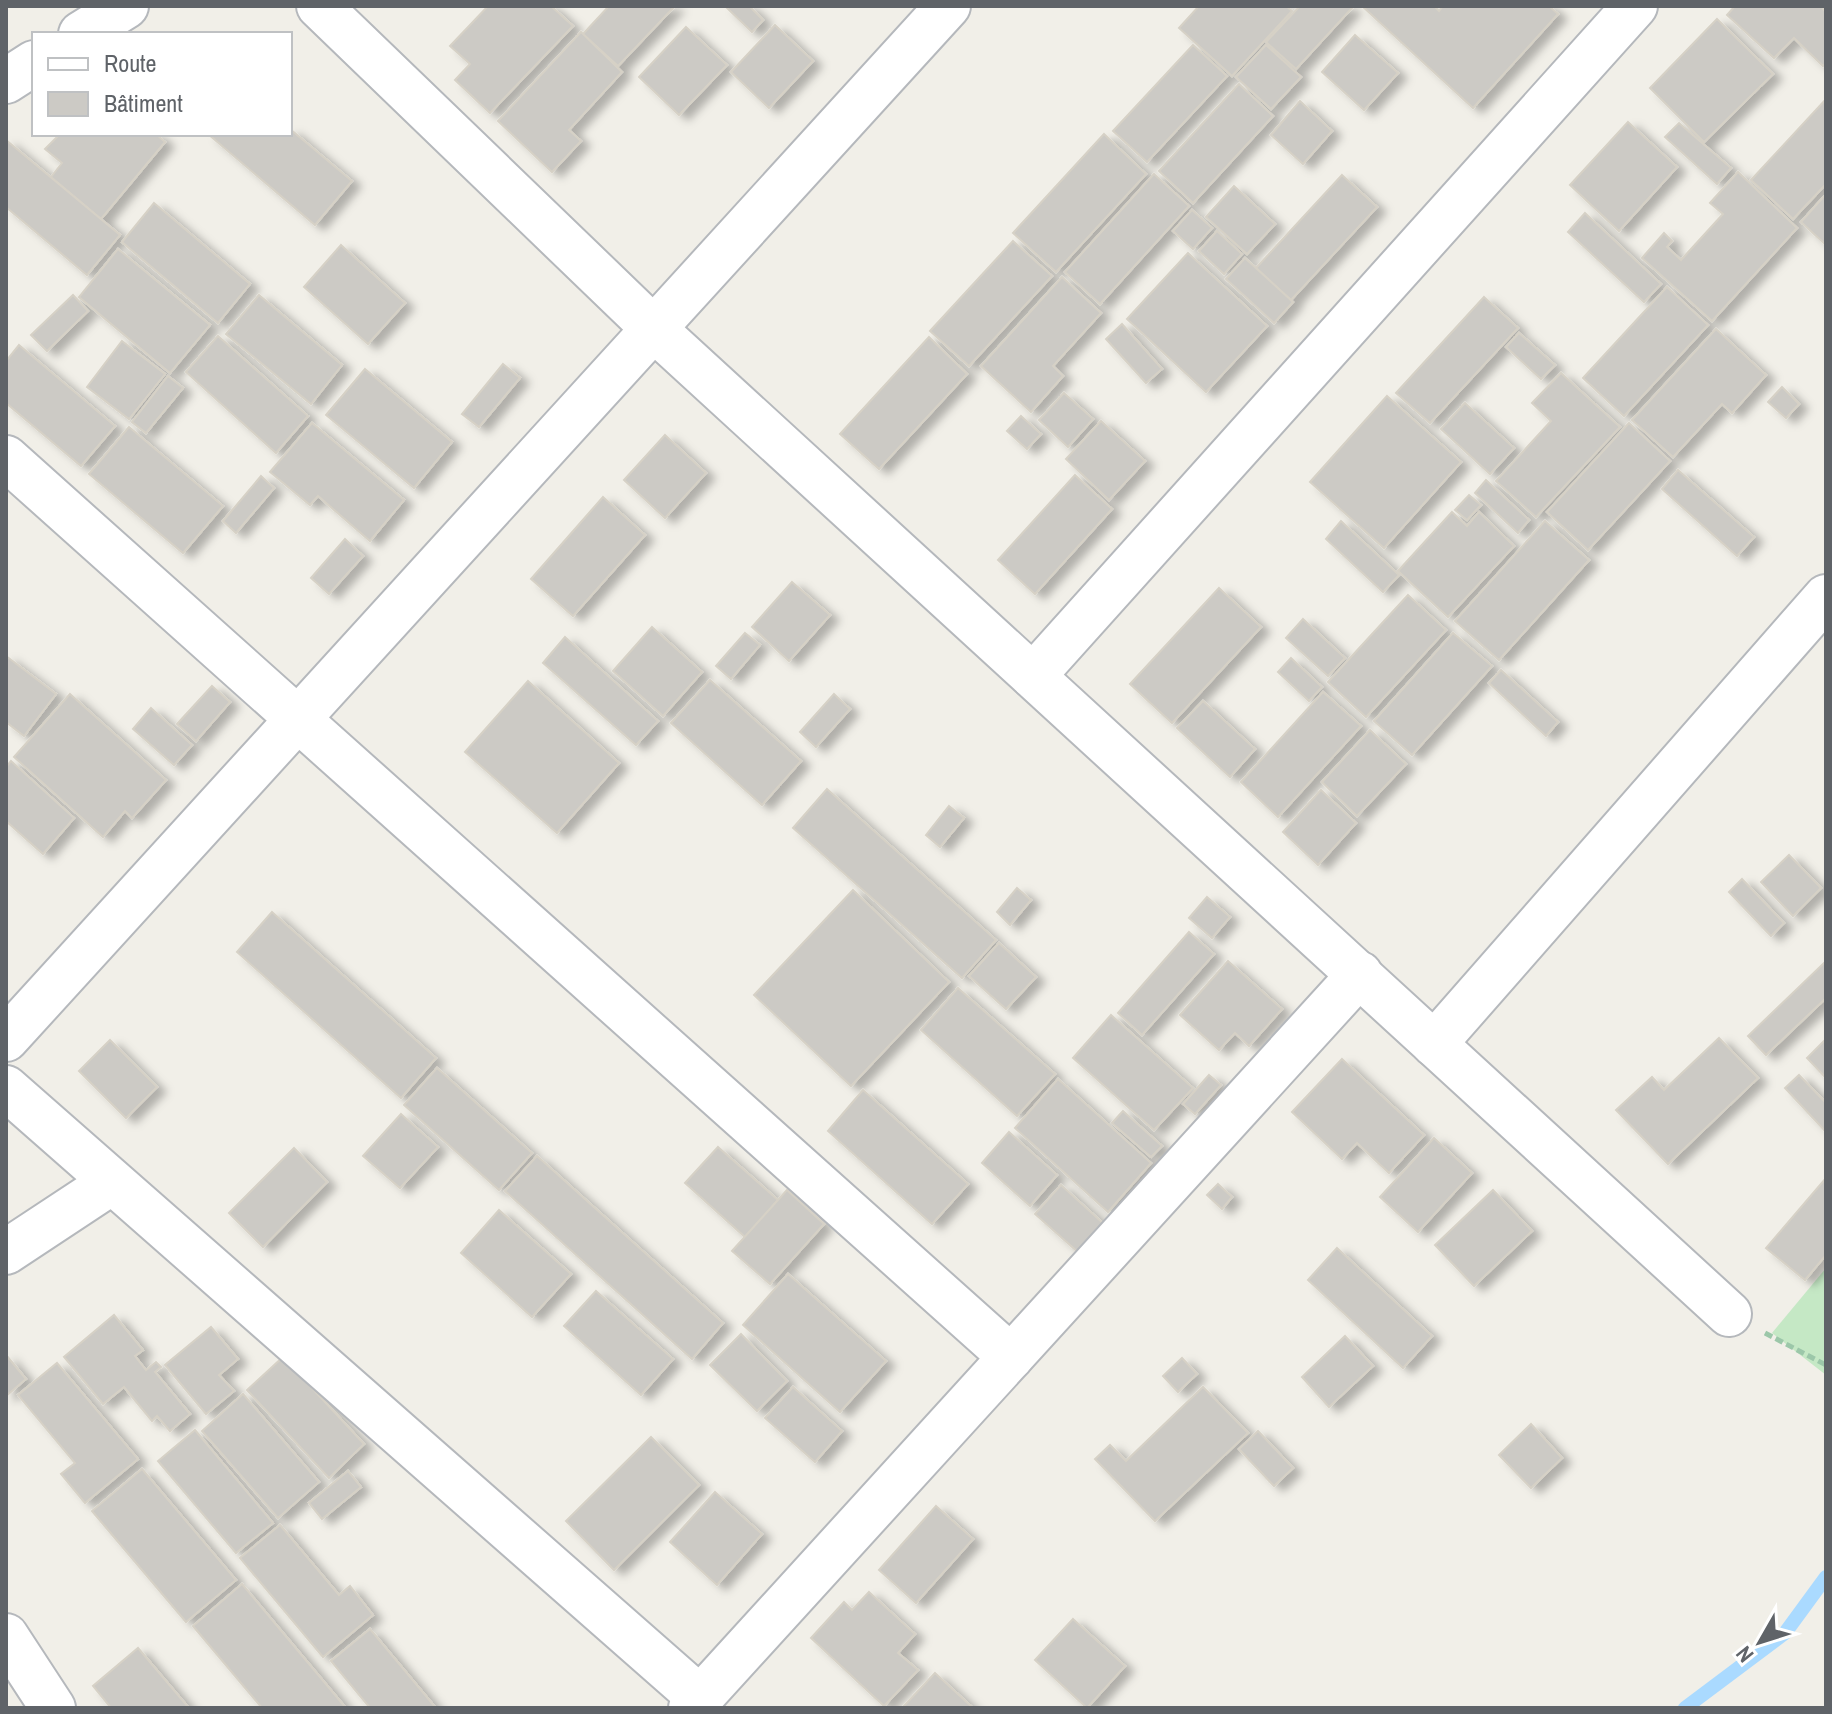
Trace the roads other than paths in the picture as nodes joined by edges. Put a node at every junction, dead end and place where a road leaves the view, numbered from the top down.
1 (126, 6) edge
2 (319, 6) edge
3 (948, 6) edge
4 (1635, 6) edge
5 (84, 32) edge
6 (32, 64) edge
7 (6, 81) edge
8 (654, 329) junction
9 (6, 458) edge
10 (1826, 597) edge
11 (1033, 676) junction
12 (297, 719) junction
13 (1360, 974) junction
14 (6, 1039) edge
15 (1434, 1044) junction
16 (6, 1088) edge
17 (112, 1182) junction
18 (6, 1252) edge
19 (1729, 1314) road end
20 (1011, 1357) junction
21 (6, 1636) edge
22 (695, 1703) edge
23 (53, 1708) edge

1 - 5 street
2 - 8 street
3 - 8 street
4 - 11 street
6 - 7 street
8 - 11 street
8 - 12 street
9 - 12 street
10 - 15 street
11 - 13 street
12 - 14 street
12 - 20 street
13 - 15 street
13 - 20 street
15 - 19 street
16 - 17 street
17 - 18 street
17 - 22 street
20 - 22 street
21 - 23 street

